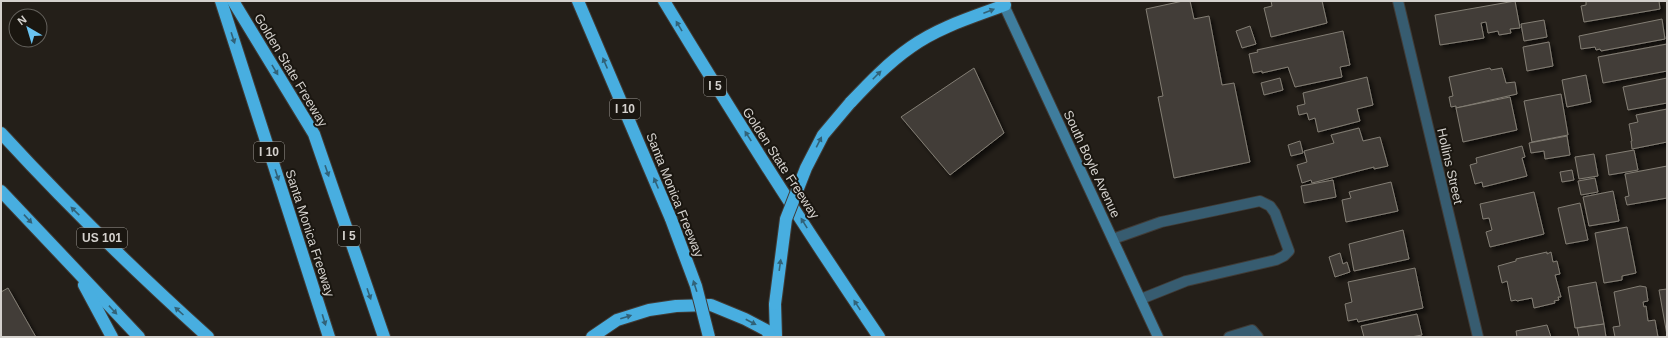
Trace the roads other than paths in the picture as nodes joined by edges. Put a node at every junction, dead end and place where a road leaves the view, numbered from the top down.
1 (221, 1) edge
2 (234, 1) edge
3 (578, 1) edge
4 (664, 1) edge
5 (1398, 1) edge
6 (1004, 3) edge
7 (1, 133) edge
8 (1, 191) edge
9 (1113, 239) junction
10 (77, 271) junction
11 (1141, 299) junction
12 (112, 337) edge
13 (139, 337) edge
14 (208, 337) edge
15 (329, 337) edge
16 (384, 337) edge
17 (592, 337) edge
18 (709, 337) edge
19 (771, 337) edge
20 (776, 337) edge
21 (879, 337) edge
22 (1158, 337) edge
23 (1229, 337) edge
24 (1258, 337) edge
25 (1478, 337) edge

1 -> 15 highway, Santa Monica Freeway / I 10
2 -> 16 highway, Golden State Freeway / I 5
18 -> 3 highway, Santa Monica Freeway / I 10, bridge
21 -> 4 highway, Golden State Freeway / I 5
5 - 25 street, Hollins Street
6 - 9 main road, South Boyle Avenue
20 -> 6 highway, bridge
14 -> 7 highway, US 101
8 -> 10 highway, US 101
9 - 11 main road, South Boyle Avenue
9 - 11 street
10 - 12 highway
10 -> 13 highway, US 101
11 - 22 main road, South Boyle Avenue
17 -> 19 highway
23 - 24 street

